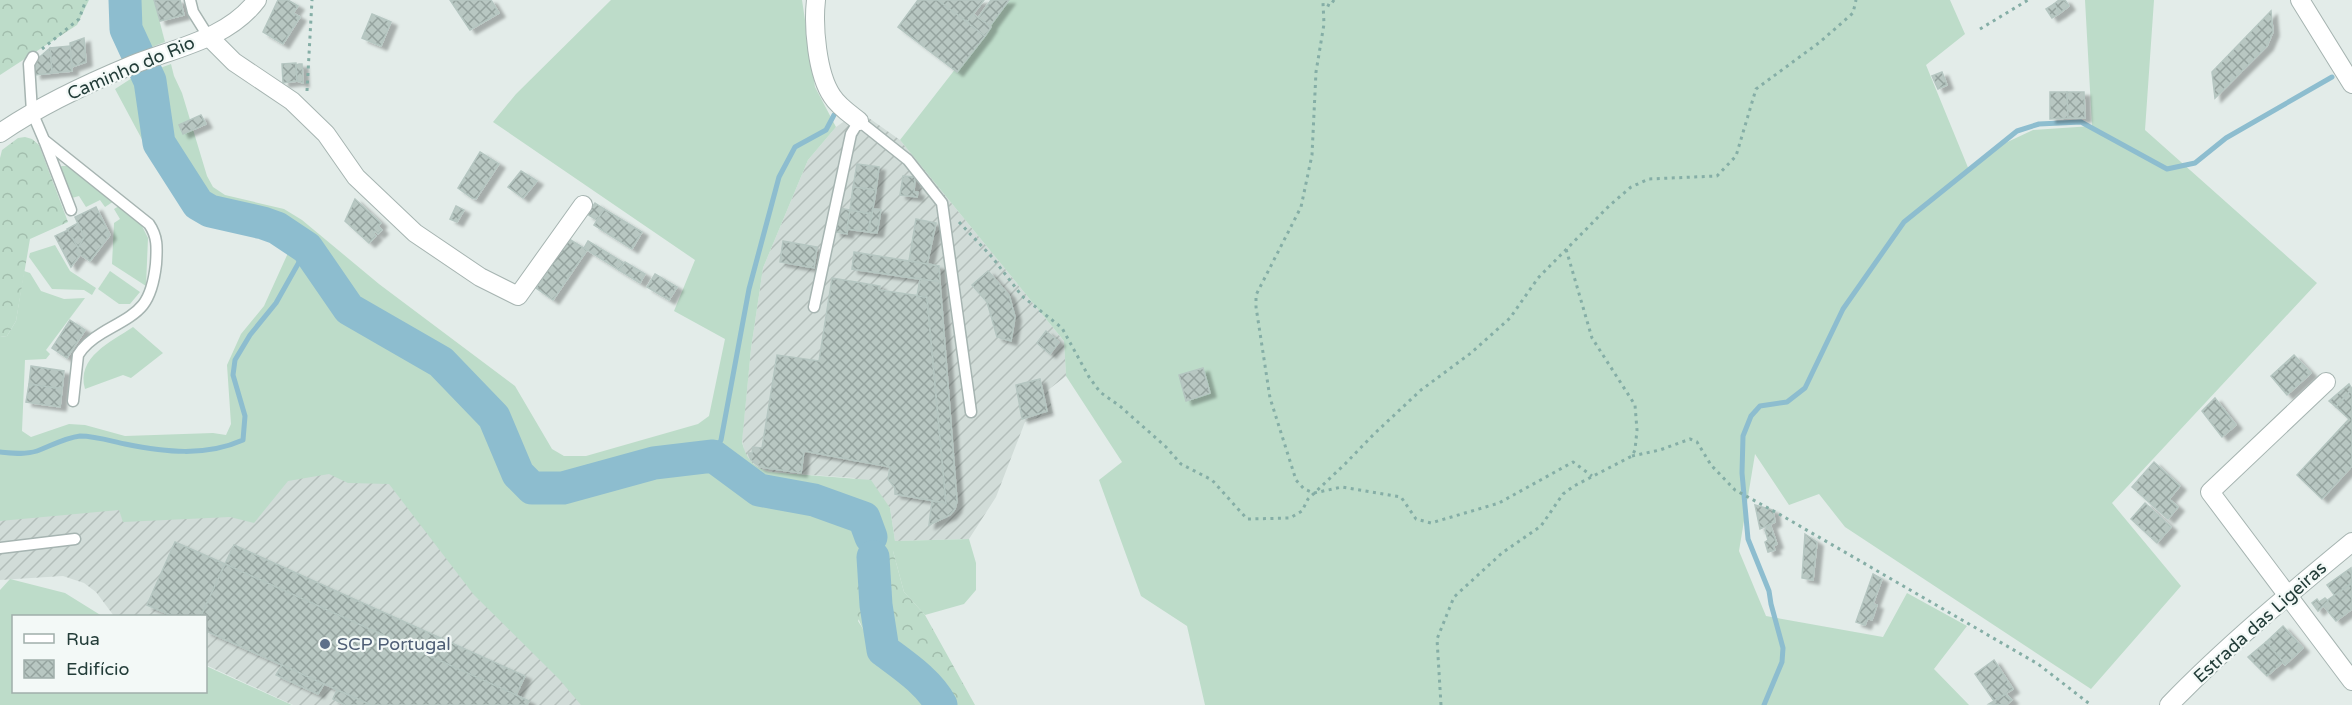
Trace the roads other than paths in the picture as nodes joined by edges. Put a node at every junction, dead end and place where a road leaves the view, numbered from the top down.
1 (190, 0) edge
2 (257, 0) edge
3 (816, 0) edge
4 (2300, 0) edge
5 (208, 36) junction
6 (33, 57) road end
7 (2352, 84) edge
8 (32, 112) junction
9 (859, 121) junction
10 (0, 133) edge
11 (44, 140) junction
12 (583, 205) dead end
13 (71, 210) dead end
14 (814, 307) dead end
15 (2326, 382) dead end
16 (73, 401) dead end
17 (971, 412) dead end
18 (75, 539) dead end
19 (2352, 542) edge
20 (0, 548) edge
21 (2287, 595) junction
22 (2352, 681) edge
23 (2169, 705) edge

1 - 5 lane
2 - 5 street, Caminho do Rio
3 - 9 street
4 - 7 street
5 - 8 street, Caminho do Rio
5 - 12 street
6 - 8 lane
8 - 10 street, Caminho do Rio
8 - 11 lane
9 - 14 lane
9 - 17 lane
11 - 13 lane
11 - 16 lane
15 - 21 street
18 - 20 lane
19 - 21 street, Estrada das Ligeiras
21 - 22 street
21 - 23 street, Estrada das Ligeiras

